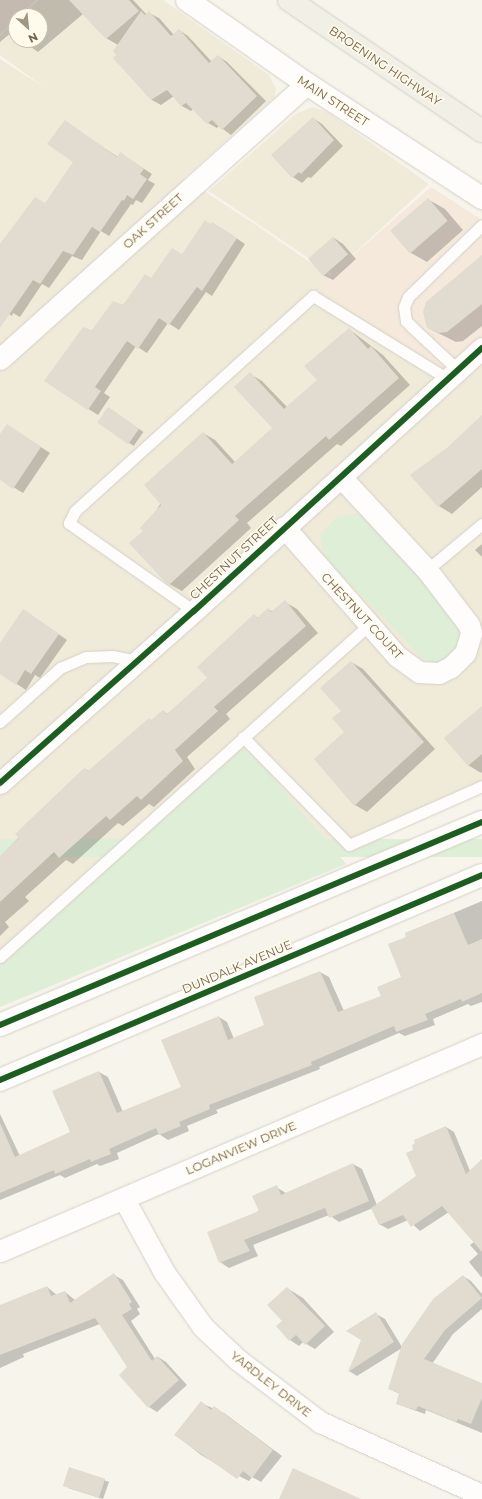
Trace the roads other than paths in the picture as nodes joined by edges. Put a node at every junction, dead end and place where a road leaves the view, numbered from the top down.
1 (187, 0) edge
2 (289, 0) edge
3 (307, 84) junction
4 (482, 131) edge
5 (482, 198) edge
6 (482, 225) edge
7 (482, 348) edge
8 (0, 359) edge
9 (453, 375) junction
10 (341, 477) junction
11 (482, 524) edge
12 (284, 527) junction
13 (427, 570) junction
14 (194, 611) junction
15 (369, 625) junction
16 (138, 661) junction
17 (0, 722) edge
18 (243, 737) junction
19 (0, 783) edge
20 (482, 786) edge
21 (482, 822) edge
22 (482, 874) edge
23 (0, 957) edge
24 (0, 1025) edge
25 (480, 1051) edge
26 (0, 1080) edge
27 (124, 1199) junction
28 (0, 1251) edge
29 (482, 1495) edge

1 - 3 main road, MAIN STREET
2 - 4 main road, BROENING HIGHWAY
3 - 5 main road, MAIN STREET
3 - 8 street, OAK STREET
6 - 9 lane
7 - 9 street, CHESTNUT STREET
9 - 10 street, CHESTNUT STREET
9 - 14 lane
10 - 12 street, CHESTNUT STREET
10 - 13 street, CHESTNUT COURT
11 - 13 lane
12 - 14 street, CHESTNUT STREET
12 - 15 street, CHESTNUT COURT
13 - 15 street, CHESTNUT COURT
14 - 16 street, CHESTNUT STREET
15 - 18 lane
16 - 17 lane
16 - 19 street, CHESTNUT STREET
18 - 20 lane
18 - 23 lane
21 - 24 main road
22 - 26 main road, DUNDALK AVENUE
25 - 27 street, LOGANVIEW DRIVE
27 - 28 street, LOGANVIEW DRIVE
27 - 29 street, YARDLEY DRIVE

